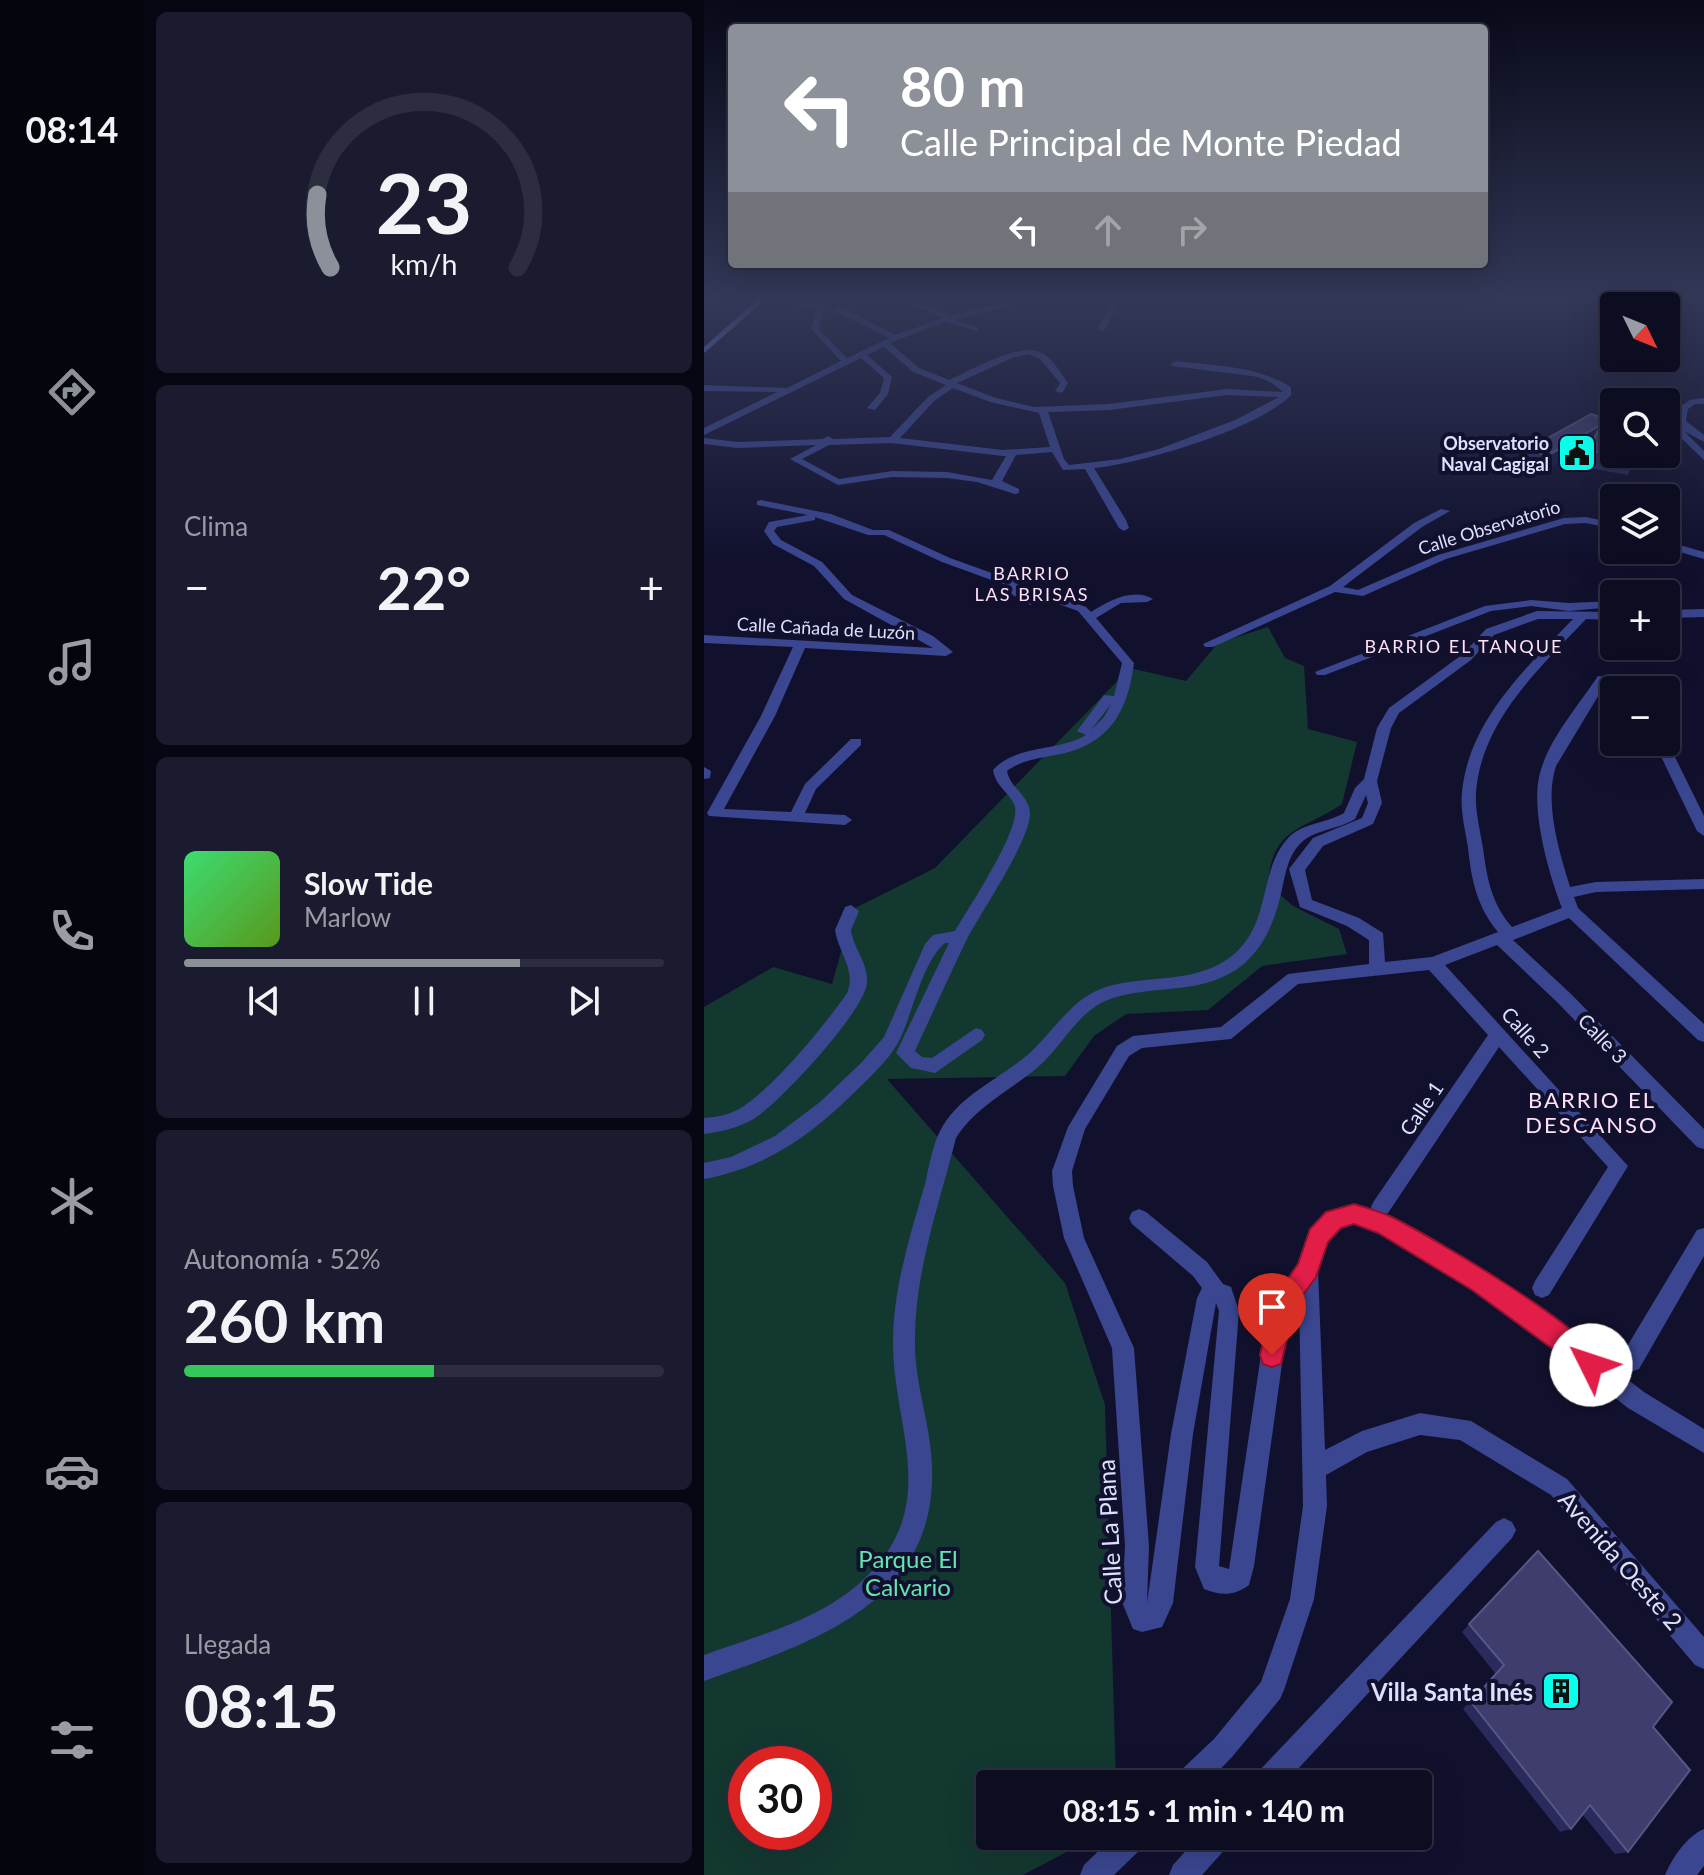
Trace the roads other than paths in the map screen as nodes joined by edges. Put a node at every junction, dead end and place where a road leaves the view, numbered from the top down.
1 (952, 383) edge
2 (803, 384) edge
3 (886, 384) edge
4 (953, 384) edge
5 (1064, 384) edge
6 (1277, 384) edge
7 (704, 388) edge
8 (790, 390) junction
9 (1059, 391) dead end
10 (1287, 395) junction
11 (1704, 403) edge
12 (872, 408) dead end
13 (1043, 410) junction
14 (1682, 423) junction
15 (704, 432) edge
16 (828, 439) junction
17 (1704, 439) edge
18 (893, 440) junction
19 (704, 441) edge
20 (1055, 449) junction
21 (1013, 452) junction
22 (1704, 457) edge
23 (1088, 466) junction
24 (761, 503) dead end
25 (1445, 511) dead end
26 (817, 516) junction
27 (1600, 523) edge
28 (1124, 528) dead end
29 (1680, 548) edge
30 (1704, 556) edge
31 (988, 575) junction
32 (1334, 588) junction
33 (1147, 599) dead end
34 (1034, 603) dead end
35 (1600, 605) edge
36 (1680, 615) edge
37 (1092, 616) junction
38 (1582, 616) junction
39 (1600, 616) edge
40 (1701, 616) edge
41 (704, 639) edge
42 (1209, 644) dead end
43 (800, 646) junction
44 (1321, 672) dead end
45 (1600, 682) edge
46 (1109, 698) dead end
47 (856, 742) dead end
48 (1046, 752) junction
49 (1668, 756) edge
50 (1370, 781) junction
51 (795, 818) junction
52 (845, 820) dead end
53 (1704, 831) edge
54 (1704, 884) edge
55 (1568, 902) junction
56 (851, 911) dead end
57 (1505, 936) junction
58 (960, 937) junction
59 (1433, 963) junction
60 (1377, 968) junction
61 (1498, 1034) junction
62 (976, 1035) dead end
63 (1704, 1035) edge
64 (704, 1126) edge
65 (1704, 1141) edge
66 (704, 1171) edge
67 (1381, 1207) dead end
68 (1139, 1218) dead end
69 (1704, 1237) edge
70 (1308, 1269) junction
71 (1542, 1288) dead end
72 (1217, 1293) junction
73 (1631, 1361) dead end
74 (1704, 1442) edge
75 (1313, 1469) junction
76 (1504, 1530) dead end
77 (1704, 1656) edge
78 (704, 1668) edge
79 (1200, 1770) edge
80 (1279, 1770) edge
81 (1704, 1843) edge
82 (1120, 1850) edge
83 (1205, 1850) edge
84 (1094, 1875) edge
85 (1183, 1875) edge
86 (1679, 1875) edge

1 - 18 street
2 - 8 street
3 - 12 street
4 - 13 street
5 - 9 street
6 - 10 street
7 - 8 street
8 - 15 street
10 - 13 street
10 - 23 street
11 - 14 street
13 - 20 street
14 - 17 street
14 - 22 street
16 - 18 street
16 - 19 street
16 - 21 street
18 - 21 street
20 - 21 street
20 - 23 street
23 - 28 street
24 - 26 street
25 - 32 street, Calle Observatorio
26 - 31 street
26 - 43 street, Calle Cañada de Luzón
27 - 32 street, Calle Observatorio
29 - 30 street
31 - 34 street
31 - 37 street
32 - 42 street, Calle Observatorio
33 - 37 street
35 - 44 street
36 - 40 street
37 - 48 street
38 - 39 street
38 - 50 street
38 - 57 street, Calle 3
41 - 43 street, Calle Cañada de Luzón
43 - 51 street
45 - 55 street
46 - 48 street
47 - 51 street
48 - 58 street
49 - 53 street
50 - 60 street
50 - 78 street
51 - 52 street
54 - 55 street, Calle La Plana
55 - 57 street, Calle La Plana
55 - 63 street
56 - 64 street
57 - 59 street, Calle La Plana
57 - 65 street, Calle 3
58 - 62 street
58 - 66 street
59 - 60 street, Calle La Plana
59 - 61 street, Calle 2
60 - 72 street, Calle La Plana
61 - 67 street, Calle 1
61 - 71 street, Calle 2
68 - 72 street
69 - 73 street
70 - 72 street
70 - 74 street
70 - 75 street
75 - 77 street, Avenida Oeste 2
75 - 79 street
76 - 80 street
81 - 86 street
82 - 84 street
83 - 85 street

